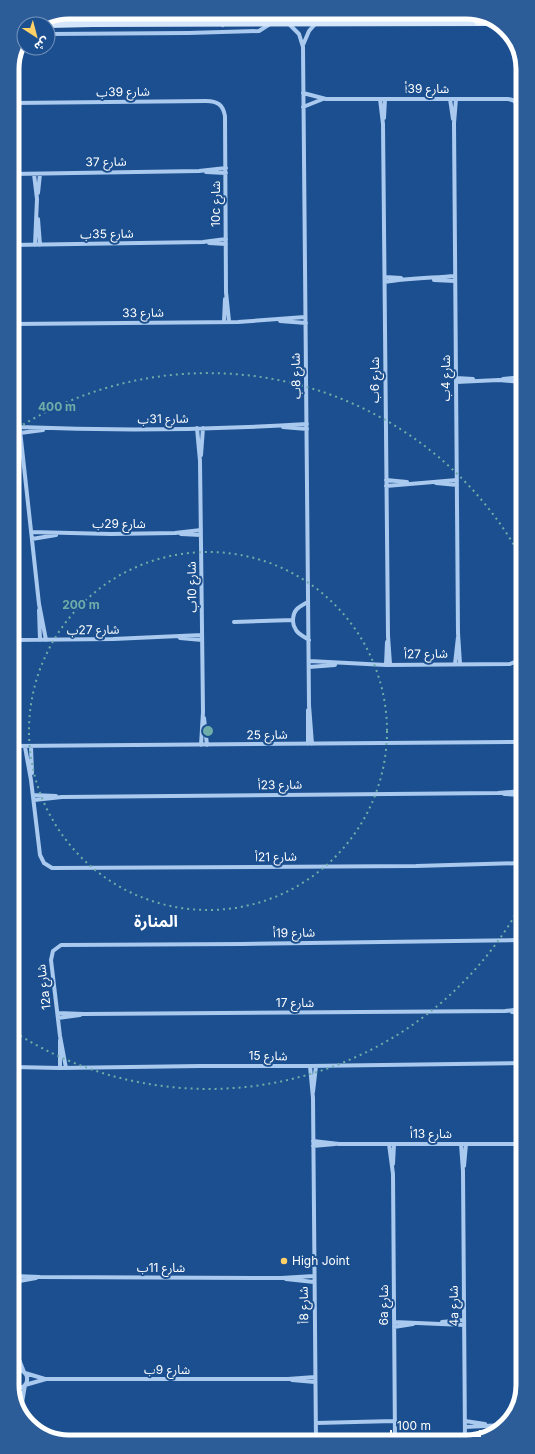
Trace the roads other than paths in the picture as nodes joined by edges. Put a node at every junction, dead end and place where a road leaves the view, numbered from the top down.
1 (221, 19) edge
2 (478, 21) edge
3 (285, 22) junction
4 (318, 22) junction
5 (223, 23) junction
6 (271, 23) junction
7 (56, 24) edge
8 (56, 34) edge
9 (303, 47) junction
10 (303, 93) junction
11 (326, 99) junction
12 (382, 99) junction
13 (450, 99) junction
14 (456, 99) junction
15 (516, 102) edge
16 (19, 103) edge
17 (303, 107) junction
18 (225, 116) joint
19 (454, 123) junction
20 (226, 170) junction
21 (19, 174) edge
22 (34, 174) junction
23 (40, 174) junction
24 (37, 199) junction
25 (37, 212) junction
26 (226, 242) junction
27 (19, 245) edge
28 (35, 245) junction
29 (40, 245) junction
30 (455, 276) junction
31 (428, 278) junction
32 (385, 280) junction
33 (455, 281) junction
34 (226, 292) junction
35 (305, 317) junction
36 (274, 320) junction
37 (224, 321) junction
38 (230, 321) junction
39 (306, 323) junction
40 (19, 324) edge
41 (516, 378) edge
42 (456, 380) junction
43 (499, 380) junction
44 (516, 381) edge
45 (306, 424) junction
46 (277, 426) junction
47 (19, 427) joint
48 (197, 428) junction
49 (203, 428) junction
50 (49, 429) junction
51 (307, 429) junction
52 (20, 433) junction
53 (200, 461) junction
54 (386, 480) junction
55 (457, 482) junction
56 (411, 483) junction
57 (386, 486) junction
58 (31, 532) junction
59 (201, 533) junction
60 (62, 534) junction
61 (32, 538) junction
62 (308, 602) junction
63 (39, 604) junction
64 (293, 620) junction
65 (234, 622) dead end
66 (458, 633) junction
67 (202, 638) junction
68 (19, 640) edge
69 (40, 640) junction
70 (46, 640) junction
71 (309, 640) junction
72 (309, 661) junction
73 (516, 661) edge
74 (342, 663) junction
75 (388, 664) junction
76 (455, 664) junction
77 (460, 664) junction
78 (309, 667) junction
79 (203, 712) junction
80 (516, 742) edge
81 (310, 744) junction
82 (201, 745) junction
83 (207, 745) junction
84 (19, 746) edge
85 (25, 747) junction
86 (31, 747) junction
87 (32, 780) junction
88 (516, 791) edge
89 (498, 793) junction
90 (516, 794) edge
91 (33, 795) junction
92 (62, 797) junction
93 (34, 800) junction
94 (516, 864) edge
95 (516, 940) edge
96 (65, 944) joint
97 (516, 1010) edge
98 (506, 1011) junction
99 (516, 1012) edge
100 (58, 1016) junction
101 (60, 1036) junction
102 (516, 1063) edge
103 (310, 1066) junction
104 (316, 1066) junction
105 (19, 1067) edge
106 (60, 1068) junction
107 (66, 1068) junction
108 (313, 1097) junction
109 (313, 1143) junction
110 (392, 1144) junction
111 (461, 1144) junction
112 (466, 1144) junction
113 (516, 1144) edge
114 (463, 1171) junction
115 (19, 1276) edge
116 (314, 1276) junction
117 (40, 1277) junction
118 (281, 1278) junction
119 (19, 1281) edge
120 (314, 1282) junction
121 (464, 1320) junction
122 (437, 1323) junction
123 (394, 1325) junction
124 (464, 1325) junction
125 (19, 1360) edge
126 (19, 1371) edge
127 (24, 1372) junction
128 (46, 1379) junction
129 (315, 1380) junction
130 (25, 1385) junction
131 (19, 1388) edge
132 (22, 1402) edge
133 (394, 1421) junction
134 (465, 1421) junction
135 (316, 1423) junction
136 (489, 1425) junction
137 (496, 1425) edge
138 (465, 1427) junction
139 (316, 1435) edge
140 (395, 1435) edge
141 (465, 1435) edge

1 - 5 main road
2 - 4 main road
3 - 4 main road
3 - 6 main road
3 - 9 street, شارع 8ب
4 - 9 street, شارع 8ب
5 - 6 main road
5 - 7 main road
6 - 8 street
9 - 10 street, شارع 8ب
10 - 11 street, شارع 39أ
10 - 17 street, شارع 8ب
11 - 12 street, شارع 39أ
11 - 17 street, شارع 39أ
12 - 13 street, شارع 39أ
12 - 32 street, شارع 6ب
13 - 14 street, شارع 39أ
13 - 19 street, شارع 4ب
14 - 15 street, شارع 39أ
14 - 19 street, شارع 4ب
16 - 18 street, شارع 39ب
17 - 35 street, شارع 8ب
18 - 20 street, 10c شارع
19 - 30 street, شارع 4ب
20 - 23 street, شارع 37
20 - 26 street, 10c شارع
21 - 22 street, شارع 37
22 - 23 street, شارع 37
22 - 24 street
23 - 24 street
24 - 25 street
25 - 28 street
25 - 29 street
26 - 29 street, شارع 35ب
26 - 34 street, 10c شارع
27 - 28 street, شارع 35ب
28 - 29 street, شارع 35ب
30 - 31 street
30 - 33 street, شارع 4ب
31 - 32 street
31 - 33 street
32 - 54 street, شارع 6ب
33 - 42 street, شارع 4ب
34 - 37 street, 10c شارع
34 - 38 street, 10c شارع
35 - 36 street, شارع 33
35 - 39 street, شارع 8ب
36 - 38 street, شارع 33
36 - 39 street, شارع 33
37 - 38 street, شارع 33
37 - 40 street, شارع 33
39 - 45 street, شارع 8ب
41 - 43 street
42 - 43 street
42 - 55 street, شارع 4ب
43 - 44 street
45 - 46 street, شارع 31ب
45 - 51 street, شارع 8ب
46 - 49 street, شارع 31ب
46 - 51 street, شارع 31ب
47 - 50 street, شارع 31ب
47 - 52 street
48 - 49 street, شارع 31ب
48 - 50 street, شارع 31ب
48 - 53 street, شارع 10ب
49 - 53 street, شارع 10ب
50 - 52 street, شارع 31ب
51 - 62 street, شارع 8ب
52 - 58 street
53 - 59 street, شارع 10ب
54 - 56 street
54 - 57 street, شارع 6ب
55 - 56 street
55 - 66 street, شارع 4ب
56 - 57 street
57 - 75 street, شارع 6ب
58 - 60 street, شارع 29ب
58 - 61 street
59 - 60 street, شارع 29ب
59 - 67 street, شارع 10ب
60 - 61 street, شارع 29ب
61 - 63 street
62 - 64 street
62 - 71 street, شارع 8ب
63 - 69 street
63 - 70 street
64 - 65 street
64 - 71 street
66 - 76 street, شارع 4ب
66 - 77 street, شارع 4ب
67 - 70 street, شارع 27ب
67 - 79 street, شارع 10ب
68 - 69 street, شارع 27ب
69 - 70 street, شارع 27ب
71 - 72 street, شارع 8ب
72 - 74 street, شارع 27أ
72 - 78 street, شارع 8ب
73 - 77 street, شارع 27أ
74 - 75 street, شارع 27أ
74 - 78 street, شارع 27أ
75 - 76 street, شارع 27أ
76 - 77 street, شارع 27أ
78 - 81 street, شارع 8ب
79 - 82 street, شارع 10ب
79 - 83 street, شارع 10ب
80 - 81 street, شارع 25
81 - 83 street, شارع 25
82 - 83 street, شارع 25
82 - 86 street, شارع 25
84 - 85 street, شارع 25
85 - 86 street, شارع 25
85 - 87 street
86 - 87 street
87 - 91 street
88 - 89 street, شارع 23أ
89 - 90 street, شارع 23أ
89 - 92 street, شارع 23أ
91 - 92 street, شارع 23أ
91 - 93 street
92 - 93 street, شارع 23أ
93 - 94 street, شارع 21أ
95 - 96 street, شارع 19أ
96 - 100 street, 12a شارع
97 - 98 street, شارع 17
98 - 99 street, شارع 17
98 - 100 street, شارع 17
100 - 101 street, 12a شارع
101 - 106 street, 12a شارع
101 - 107 street, 12a شارع
102 - 104 street, شارع 15
103 - 104 street, شارع 15
103 - 107 street, شارع 15
103 - 108 street, شارع 8أ
104 - 108 street, شارع 8أ
105 - 106 street, شارع 15
106 - 107 street, شارع 15
108 - 109 street, شارع 8أ
109 - 110 street, شارع 13أ
109 - 116 street, شارع 8أ
110 - 111 street, شارع 13أ
110 - 123 street, 6a شارع
111 - 112 street, شارع 13أ
111 - 114 street, 4a شارع
112 - 113 street, شارع 13أ
112 - 114 street, 4a شارع
114 - 121 street, 4a شارع
115 - 117 street, شارع 11ب
116 - 118 street, شارع 11ب
116 - 120 street, شارع 8أ
117 - 118 street, شارع 11ب
117 - 119 street, شارع 11ب
118 - 120 street, شارع 11ب
120 - 129 street, شارع 8أ
121 - 122 street
121 - 124 street, 4a شارع
122 - 123 street
122 - 124 street
123 - 133 street, 6a شارع
124 - 134 street, 4a شارع
125 - 127 street
126 - 127 street, شارع 9ب
127 - 128 street, شارع 9ب
127 - 130 street
128 - 129 street, شارع 9ب
128 - 130 street, شارع 9ب
129 - 135 street, شارع 8أ
130 - 131 street, شارع 9ب
130 - 132 street
133 - 135 street
133 - 140 street, 6a شارع
134 - 136 street
134 - 138 street, 4a شارع
135 - 139 street, شارع 8أ
136 - 137 street
136 - 138 street
138 - 141 street, 4a شارع

